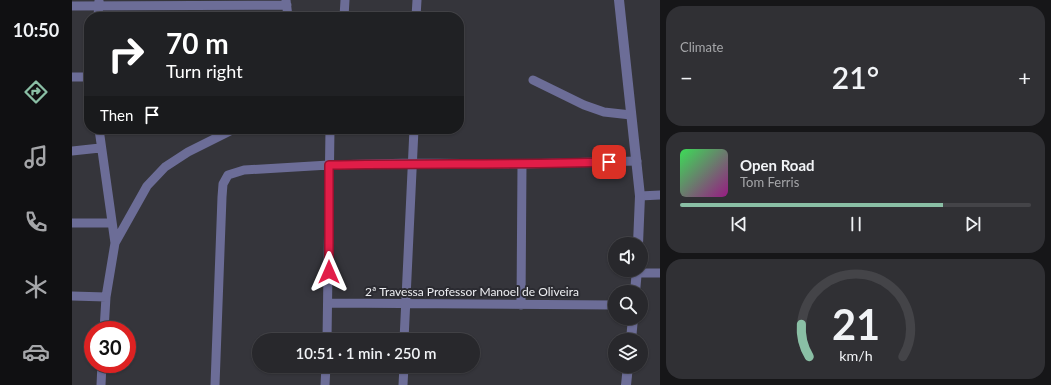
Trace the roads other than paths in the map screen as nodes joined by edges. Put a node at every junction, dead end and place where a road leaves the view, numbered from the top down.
1 (345, 0) edge
2 (417, 0) edge
3 (619, 0) edge
4 (99, 3) edge
5 (287, 3) edge
6 (72, 6) edge
7 (344, 12) edge
8 (416, 12) edge
9 (84, 76) edge
10 (72, 77) edge
11 (533, 80) dead end
12 (631, 115) junction
13 (99, 134) edge
14 (224, 134) edge
15 (330, 134) edge
16 (414, 134) edge
17 (100, 148) junction
18 (72, 151) edge
19 (637, 162) junction
20 (413, 163) junction
21 (522, 164) junction
22 (329, 165) junction
23 (660, 195) edge
24 (640, 196) junction
25 (72, 223) edge
26 (112, 223) junction
27 (638, 237) edge
28 (115, 244) junction
29 (648, 272) edge
30 (660, 273) edge
31 (72, 296) edge
32 (106, 297) junction
33 (329, 303) junction
34 (405, 304) junction
35 (521, 305) junction
36 (608, 306) edge
37 (105, 321) edge
38 (327, 333) edge
39 (404, 333) edge
40 (102, 373) edge
41 (326, 373) edge
42 (404, 373) edge
43 (627, 373) edge
44 (101, 385) edge
45 (215, 385) edge
46 (325, 385) edge
47 (403, 385) edge
48 (626, 385) edge

1 - 7 street
2 - 8 street
3 - 12 street
4 - 5 street
4 - 6 street
9 - 10 street
11 - 12 street
12 - 19 street
13 - 17 street
14 - 28 street
15 - 22 street
16 - 20 street
17 - 18 street
17 - 26 street
19 - 21 street
19 - 24 street
20 - 21 street
20 - 22 street
20 - 34 street
21 - 35 street
22 - 33 street
22 - 45 street
23 - 24 street
24 - 27 street
25 - 26 street
26 - 28 street
28 - 32 street
29 - 30 street
31 - 32 street
32 - 37 street
33 - 34 street, 2ª Travessa Professor Manoel de Oliveira
33 - 38 street
34 - 35 street, 2ª Travessa Professor Manoel de Oliveira
34 - 39 street
35 - 36 street, 2ª Travessa Professor Manoel de Oliveira
40 - 44 street
41 - 46 street
42 - 47 street
43 - 48 street

